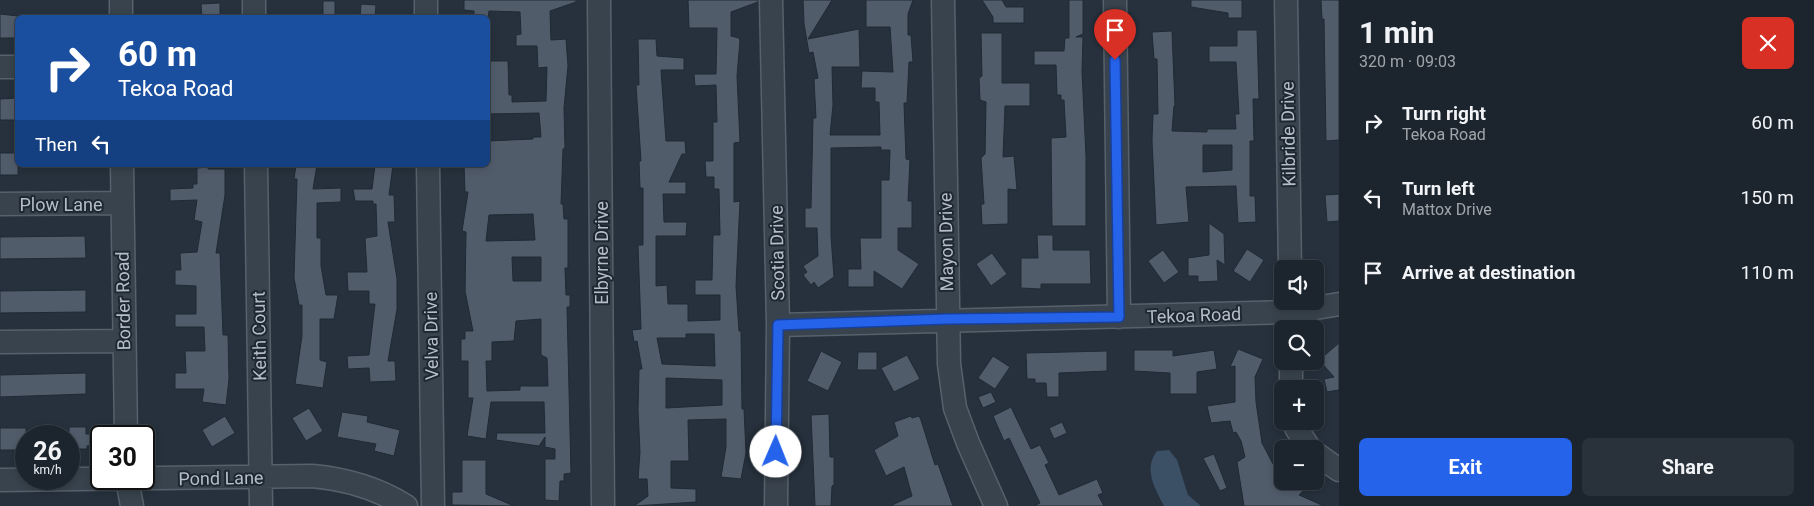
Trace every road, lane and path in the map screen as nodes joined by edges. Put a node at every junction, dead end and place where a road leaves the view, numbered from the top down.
1 (121, 0) edge
2 (254, 0) edge
3 (426, 0) edge
4 (599, 0) edge
5 (771, 0) edge
6 (943, 0) edge
7 (1115, 0) edge
8 (1286, 0) edge
9 (121, 15) edge
10 (254, 15) edge
11 (426, 15) edge
12 (0, 67) edge
13 (15, 67) edge
14 (122, 167) edge
15 (256, 167) edge
16 (428, 167) edge
17 (0, 204) edge
18 (122, 204) junction
19 (1290, 260) edge
20 (1339, 304) edge
21 (1291, 314) edge
22 (1119, 317) junction
23 (947, 319) junction
24 (778, 325) junction
25 (123, 341) junction
26 (0, 342) edge
27 (126, 425) edge
28 (1298, 430) edge
29 (1306, 440) edge
30 (261, 477) junction
31 (90, 479) edge
32 (155, 479) edge
33 (0, 480) edge
34 (129, 490) edge
35 (132, 506) edge
36 (261, 506) edge
37 (406, 506) edge
38 (433, 506) edge
39 (603, 506) edge
40 (776, 506) edge
41 (996, 506) edge

1 - 9 street
2 - 10 street
3 - 11 street
4 - 39 street, Elbyrne Drive
5 - 24 street, Scotia Drive
6 - 23 street, Mayon Drive
7 - 22 street
8 - 19 street, Kilbride Drive
12 - 13 street
14 - 18 street, Border Road
15 - 30 street, Keith Court
16 - 38 street, Velva Drive
17 - 18 street, Plow Lane
18 - 25 street, Border Road
20 - 21 street, Tekoa Road
21 - 22 street, Tekoa Road
22 - 23 street, Tekoa Road
23 - 24 street, Tekoa Road
23 - 41 street, Mayon Drive
24 - 40 street, Scotia Drive
25 - 26 street
25 - 27 street, Border Road
28 - 29 street
30 - 32 street, Pond Lane
30 - 36 street, Keith Court
30 - 37 street, Pond Lane
31 - 33 street, Pond Lane
34 - 35 street

